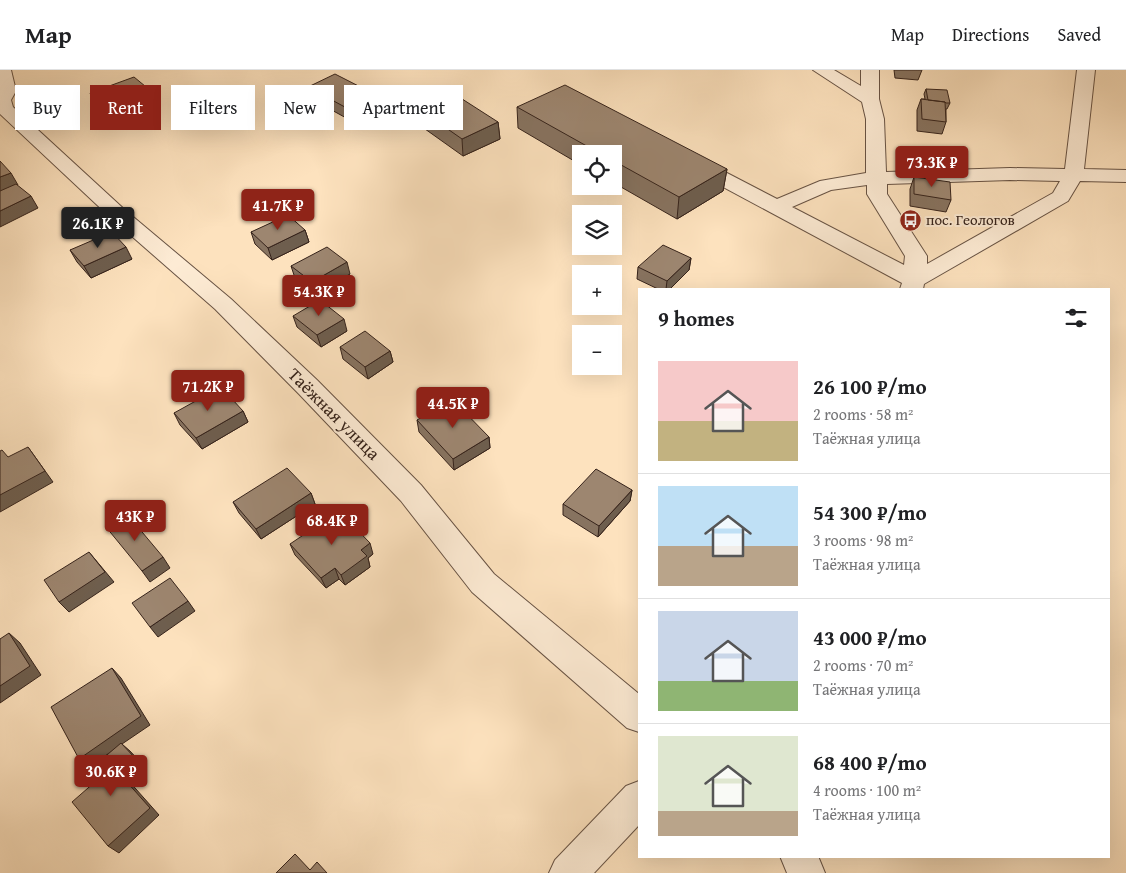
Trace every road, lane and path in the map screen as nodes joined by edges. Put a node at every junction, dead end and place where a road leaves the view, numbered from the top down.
1 (2, 70) edge
2 (822, 70) edge
3 (870, 70) edge
4 (1086, 70) edge
5 (870, 98) junction
6 (680, 157) edge
7 (1074, 174) junction
8 (1126, 176) edge
9 (876, 178) junction
10 (777, 206) junction
11 (913, 284) edge
12 (638, 715) edge
13 (638, 800) edge
14 (800, 858) edge
15 (568, 873) edge
16 (806, 873) edge

1 - 12 street, Таёжная улица
2 - 5 street
3 - 5 street
4 - 7 street
5 - 9 street
6 - 10 street
7 - 8 street
7 - 9 street
7 - 11 street
9 - 10 street
9 - 11 street
10 - 11 street
13 - 15 street
14 - 16 street

